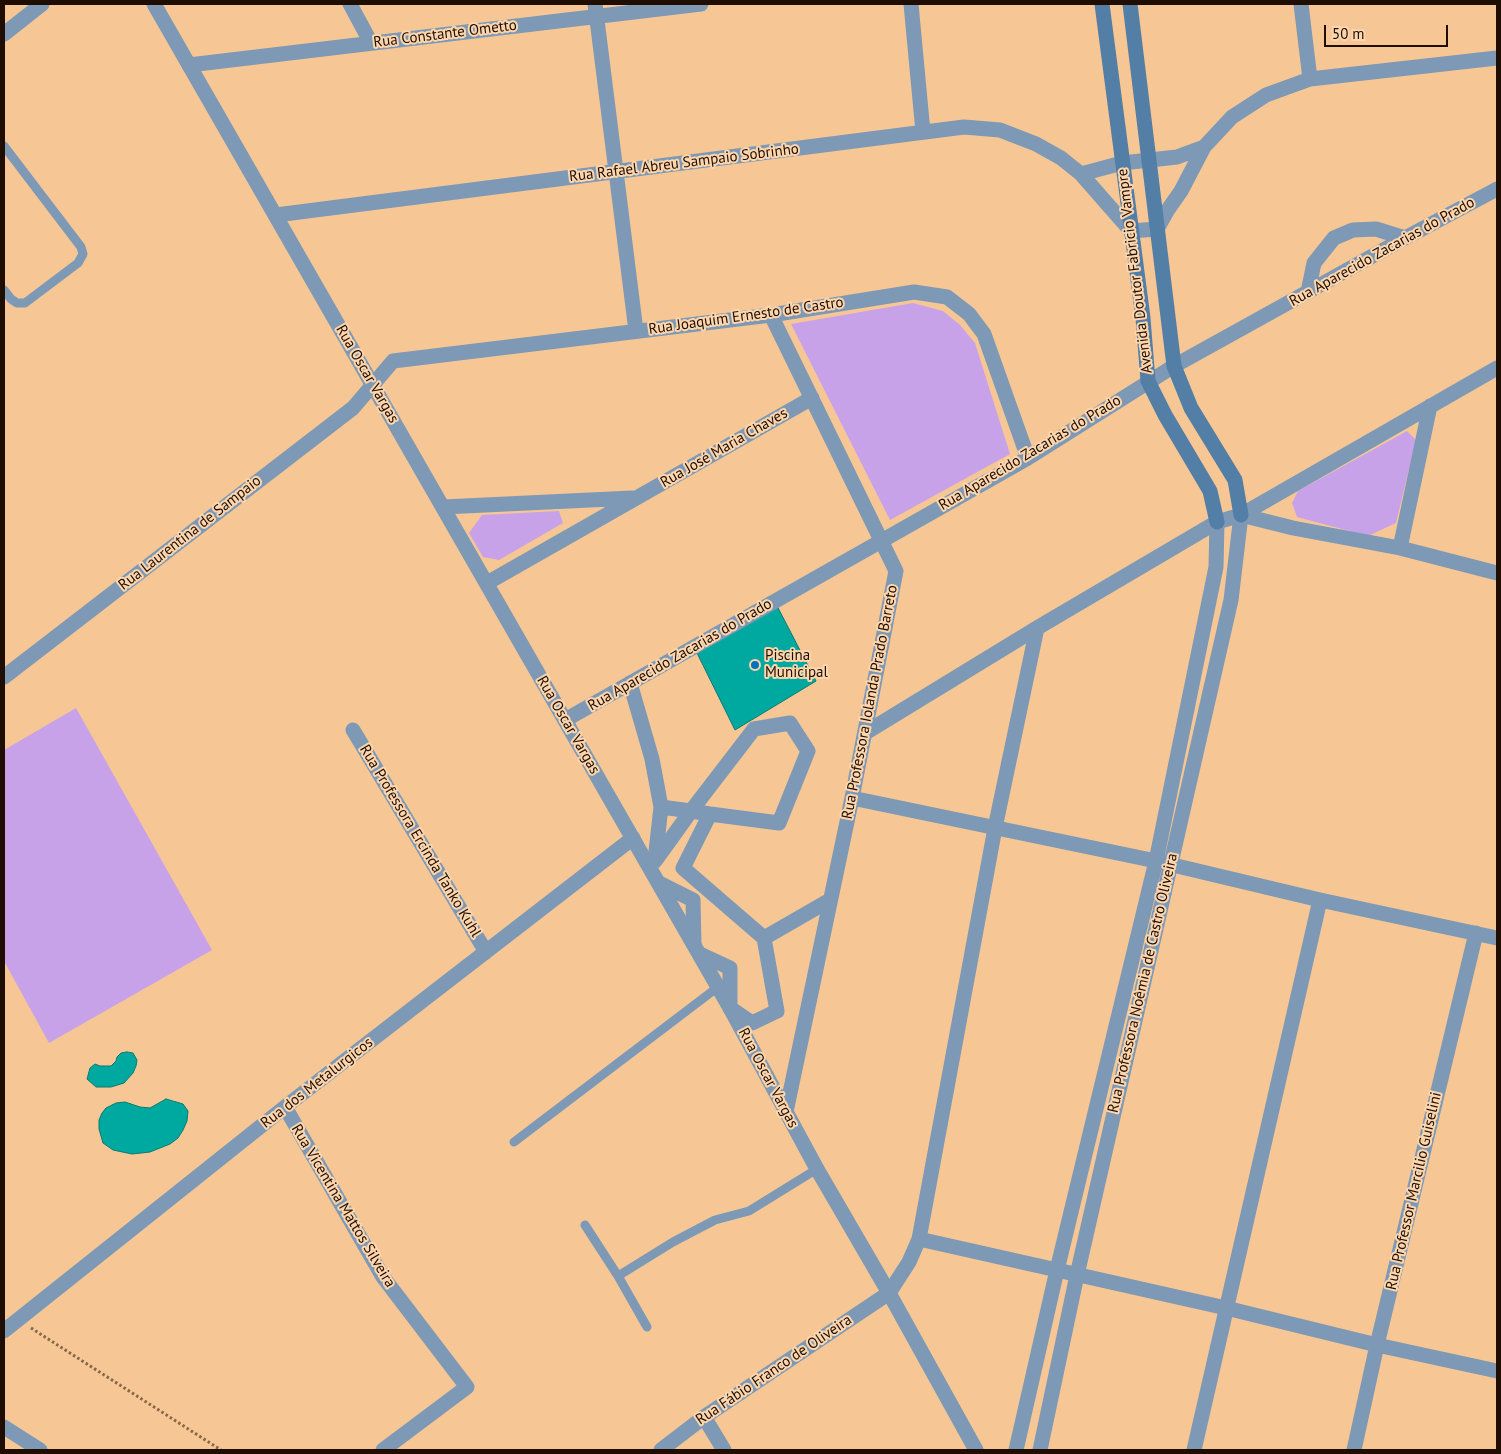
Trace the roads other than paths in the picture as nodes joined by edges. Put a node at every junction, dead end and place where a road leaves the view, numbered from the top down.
1 (42, 4) edge
2 (154, 4) edge
3 (350, 4) edge
4 (701, 4) edge
5 (911, 4) edge
6 (1102, 4) edge
7 (1130, 4) edge
8 (1301, 4) edge
9 (596, 10) edge
10 (4, 34) edge
11 (371, 43) junction
12 (1497, 58) edge
13 (189, 65) junction
14 (1310, 79) junction
15 (923, 132) junction
16 (4, 146) edge
17 (1204, 146) junction
18 (1148, 160) junction
19 (1122, 163) junction
20 (616, 172) junction
21 (1081, 174) junction
22 (1497, 189) edge
23 (276, 215) junction
24 (1157, 229) junction
25 (1132, 231) junction
26 (1405, 238) junction
27 (4, 290) edge
28 (1308, 292) junction
29 (771, 314) junction
30 (636, 331) junction
31 (1174, 366) junction
32 (1497, 368) edge
33 (1148, 381) junction
34 (373, 385) junction
35 (812, 398) junction
36 (1430, 406) junction
37 (1028, 458) junction
38 (636, 498) junction
39 (443, 507) junction
40 (1241, 515) junction
41 (1217, 522) junction
42 (881, 541) junction
43 (1400, 548) junction
44 (1497, 573) edge
45 (487, 583) junction
46 (1037, 628) junction
47 (4, 677) edge
48 (630, 683) junction
49 (565, 720) junction
50 (353, 730) dead end
51 (865, 733) junction
52 (852, 798) junction
53 (661, 807) junction
54 (691, 811) junction
55 (710, 814) junction
56 (996, 828) junction
57 (633, 838) junction
58 (1163, 863) junction
59 (656, 873) junction
60 (830, 900) junction
61 (1320, 900) junction
62 (1476, 933) junction
63 (764, 938) junction
64 (1497, 938) edge
65 (697, 949) junction
66 (486, 952) junction
67 (718, 986) junction
68 (730, 1008) junction
69 (285, 1107) junction
70 (786, 1112) junction
71 (514, 1142) dead end
72 (817, 1169) junction
73 (585, 1225) dead end
74 (919, 1239) junction
75 (1057, 1270) junction
76 (1077, 1275) junction
77 (618, 1276) junction
78 (889, 1292) junction
79 (1226, 1308) junction
80 (648, 1327) dead end
81 (4, 1331) edge
82 (1377, 1346) junction
83 (1497, 1371) edge
84 (704, 1417) junction
85 (4, 1427) edge
86 (40, 1450) edge
87 (383, 1450) edge
88 (661, 1450) edge
89 (724, 1450) edge
90 (976, 1450) edge
91 (1016, 1450) edge
92 (1040, 1450) edge
93 (1194, 1450) edge
94 (1354, 1450) edge

1 - 10 street
2 - 13 street, Rua Oscar Vargas
3 - 11 street
4 - 9 street, Rua Constante Ometto
5 - 15 street
6 - 19 main road, Avenida Doutor Fabricio Vampre
7 - 18 main road, Avenida Doutor Fabricio Vampre
8 - 14 street
9 - 11 street, Rua Constante Ometto
9 - 20 street
11 - 13 street, Rua Constante Ometto
12 - 14 street
13 - 23 street, Rua Oscar Vargas
14 - 17 street
15 - 20 street, Rua Rafael Abreu Sampaio Sobrinho
15 - 21 street, Rua Rafael Abreu Sampaio Sobrinho
16 - 27 lane
17 - 18 street
17 - 24 street
18 - 19 street
18 - 24 main road, Avenida Doutor Fabricio Vampre
19 - 21 street
19 - 25 main road, Avenida Doutor Fabricio Vampre
20 - 23 street, Rua Rafael Abreu Sampaio Sobrinho
20 - 30 street
21 - 25 street, Rua Rafael Abreu Sampaio Sobrinho
22 - 26 street, Rua Aparecido Zacarias do Prado
23 - 34 street, Rua Oscar Vargas
24 - 25 street
24 - 31 main road, Avenida Doutor Fabricio Vampre
25 - 33 main road, Avenida Doutor Fabricio Vampre
26 - 28 street, Rua Aparecido Zacarias do Prado
26 - 28 street
28 - 31 street, Rua Aparecido Zacarias do Prado
29 - 30 street, Rua Joaquim Ernesto de Castro
29 - 35 street, Rua Professora Iolanda Prado Barreto
29 - 37 street, Rua Joaquim Ernesto de Castro
30 - 34 street, Rua Joaquim Ernesto de Castro
31 - 33 street, Rua Aparecido Zacarias do Prado
31 - 40 main road, Avenida Doutor Fabricio Vampre
32 - 36 street
33 - 37 street, Rua Aparecido Zacarias do Prado
33 - 41 main road, Avenida Doutor Fabricio Vampre
34 - 39 street, Rua Oscar Vargas
34 - 47 street, Rua Laurentina de Sampaio
35 - 38 street, Rua José Maria Chaves
35 - 42 street, Rua Professora Iolanda Prado Barreto
36 - 40 street
36 - 43 street
37 - 42 street, Rua Aparecido Zacarias do Prado
38 - 39 street, Rua José Maria Chaves
38 - 45 street, Rua José Maria Chaves
39 - 45 street, Rua Oscar Vargas
40 - 41 street
40 - 43 street
40 - 58 street, Rua Professora Noêmia de Castro Oliveira
41 - 46 street
41 - 58 street, Rua Professora Noêmia de Castro Oliveira
42 - 48 street, Rua Aparecido Zacarias do Prado
42 - 51 street, Rua Professora Iolanda Prado Barreto
43 - 44 street
45 - 49 street, Rua Oscar Vargas
46 - 51 street
46 - 56 street
48 - 49 street, Rua Aparecido Zacarias do Prado
48 - 53 street
49 - 57 street, Rua Oscar Vargas
50 - 66 street, Rua Professora Ercinda Tanko Kuhl
51 - 52 street, Rua Professora Iolanda Prado Barreto
52 - 56 street
52 - 60 street, Rua Professora Iolanda Prado Barreto
53 - 54 street
53 - 59 street
54 - 55 street
54 - 55 street
54 - 59 street
55 - 63 street
56 - 58 street
56 - 74 street
57 - 59 street, Rua Oscar Vargas
57 - 66 street, Rua dos Metalurgicos
58 - 61 street
58 - 75 street, Rua Professora Noêmia de Castro Oliveira
58 - 76 street, Rua Professora Noêmia de Castro Oliveira
59 - 65 street, Rua Oscar Vargas
59 - 65 street
60 - 63 street
60 - 70 street, Rua Professora Iolanda Prado Barreto
61 - 62 street
61 - 79 street
62 - 64 street
62 - 82 street, Rua Professor Marcilio Guiselini
63 - 68 street
65 - 67 street, Rua Oscar Vargas
65 - 68 street
66 - 69 street, Rua dos Metalurgicos
67 - 68 street, Rua Oscar Vargas
67 - 71 lane
68 - 70 street, Rua Oscar Vargas
69 - 81 street, Rua dos Metalurgicos
69 - 87 street, Rua Vicentina Mattos Silveira
70 - 72 street, Rua Oscar Vargas
72 - 77 lane
72 - 78 street, Rua Oscar Vargas
73 - 77 lane
74 - 75 street
74 - 78 street
75 - 76 street
75 - 91 street, Rua Professora Noêmia de Castro Oliveira
76 - 79 street
76 - 92 street, Rua Professora Noêmia de Castro Oliveira
77 - 80 lane
78 - 84 street, Rua Fábio Franco de Oliveira
78 - 90 street, Rua Oscar Vargas
79 - 82 street
79 - 93 street
82 - 83 street
82 - 94 street, Rua Professor Marcilio Guiselini
84 - 88 street, Rua Fábio Franco de Oliveira
84 - 89 street
85 - 86 street

